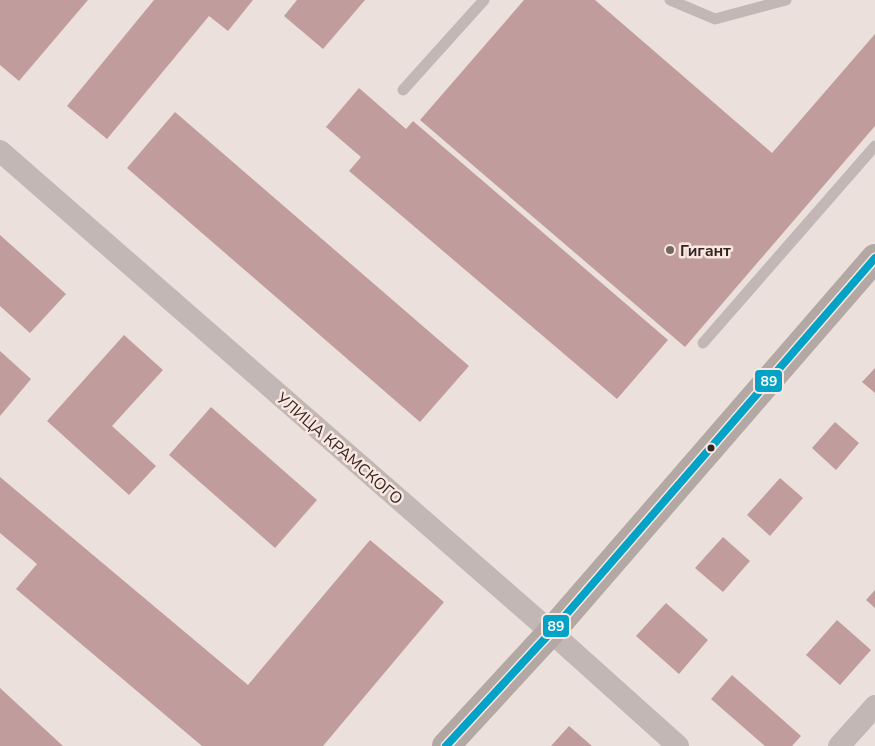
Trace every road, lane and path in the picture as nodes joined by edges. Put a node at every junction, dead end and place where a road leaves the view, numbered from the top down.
1 (484, 0) edge
2 (670, 0) edge
3 (786, 0) edge
4 (403, 90) dead end
5 (875, 146) edge
6 (0, 151) edge
7 (875, 258) edge
8 (703, 343) dead end
9 (551, 632) junction
10 (875, 706) edge
11 (446, 746) edge
12 (678, 746) edge
13 (839, 746) edge

1 - 4 lane
2 - 3 lane
5 - 8 lane
6 - 9 street, УЛИЦА КРАМСКОГО
7 - 9 street
9 - 11 street
9 - 12 street, УЛИЦА КРАМСКОГО
10 - 13 street

